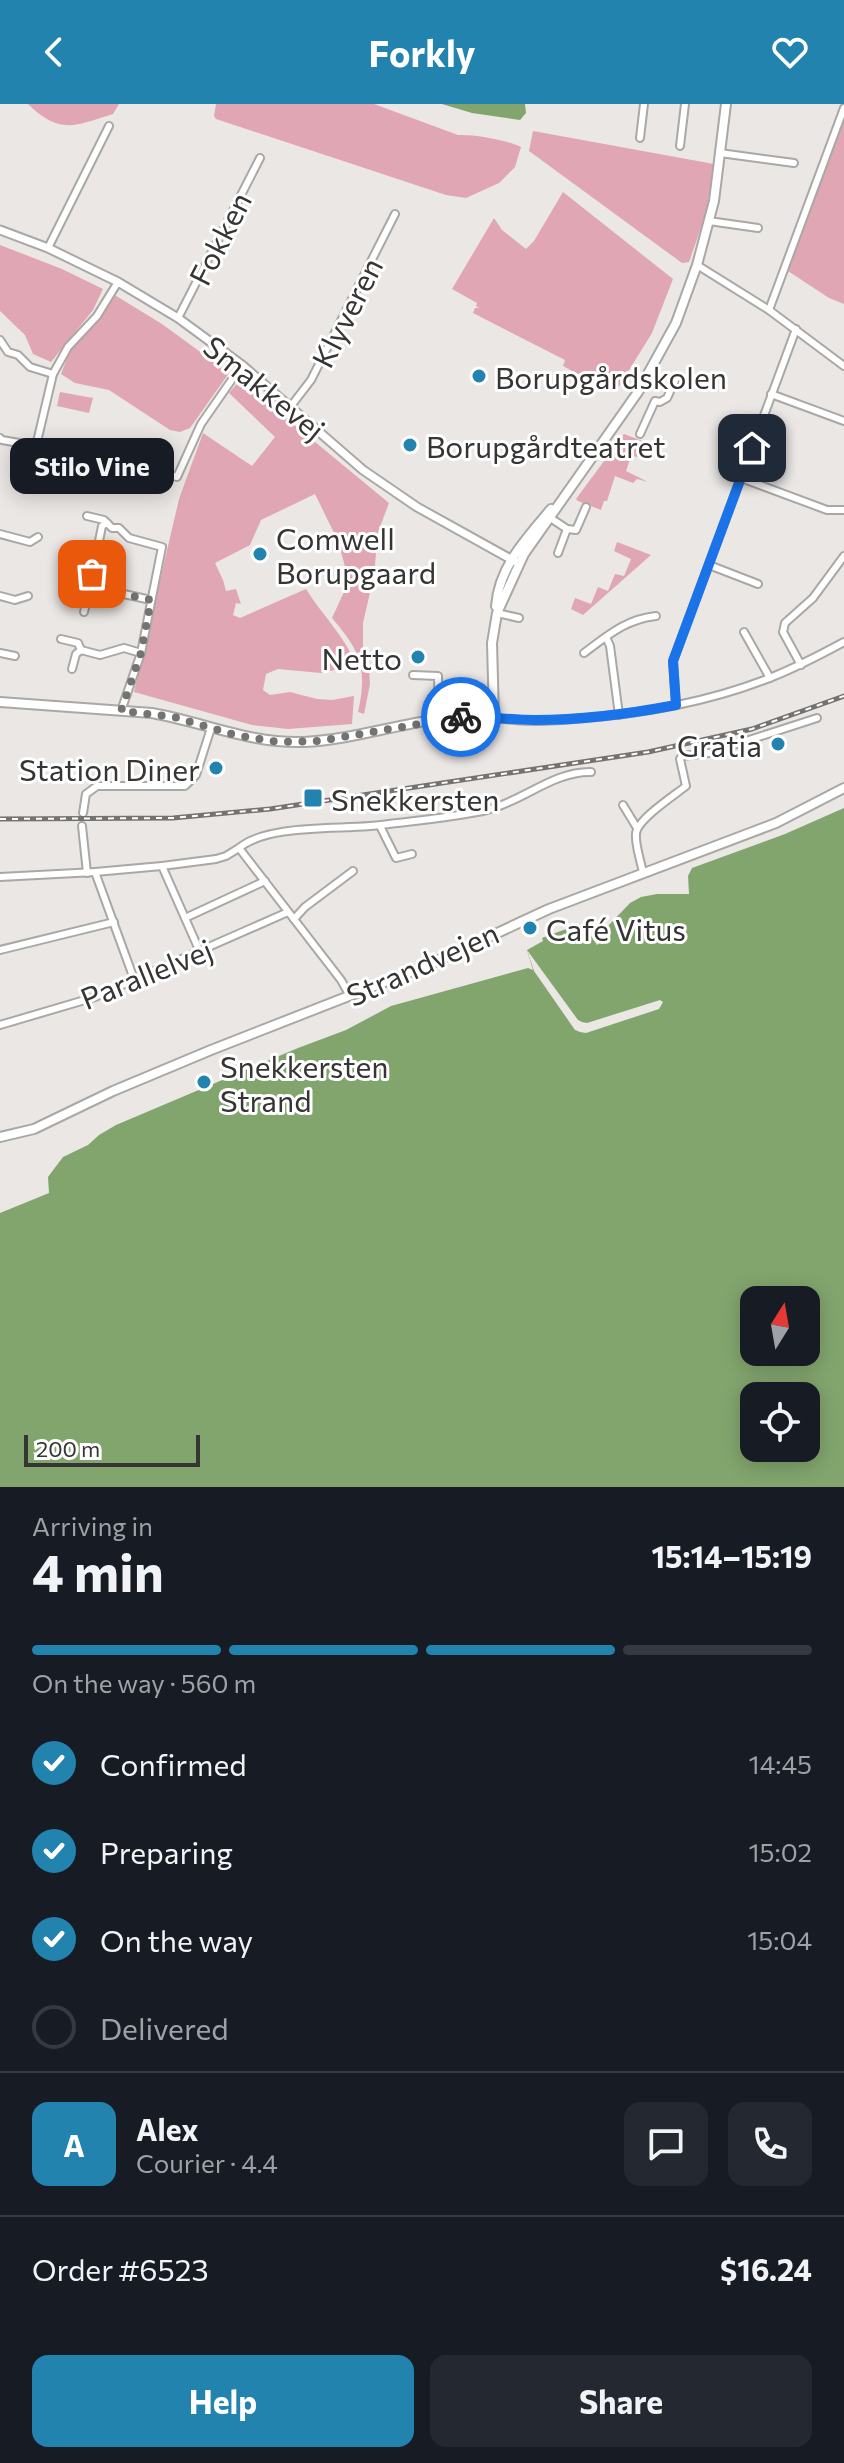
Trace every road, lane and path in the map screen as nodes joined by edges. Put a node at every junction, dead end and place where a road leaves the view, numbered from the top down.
1 (644, 104) edge
2 (685, 104) edge
3 (726, 104) edge
4 (844, 108) edge
5 (109, 126) dead end
6 (640, 138) dead end
7 (680, 146) dead end
8 (720, 153) junction
9 (260, 158) dead end
10 (794, 163) dead end
11 (395, 214) dead end
12 (709, 221) junction
13 (758, 228) dead end
14 (0, 230) edge
15 (48, 248) junction
16 (697, 265) junction
17 (118, 282) junction
18 (769, 310) junction
19 (178, 318) junction
20 (796, 329) junction
21 (0, 340) edge
22 (242, 365) junction
23 (844, 366) edge
24 (53, 374) junction
25 (677, 376) dead end
26 (638, 392) junction
27 (771, 394) junction
28 (655, 401) junction
29 (291, 406) junction
30 (844, 421) edge
31 (640, 434) dead end
32 (0, 438) edge
33 (100, 446) dead end
34 (741, 478) junction
35 (586, 507) dead end
36 (844, 510) edge
37 (87, 516) dead end
38 (548, 517) junction
39 (107, 523) junction
40 (567, 529) junction
41 (0, 534) edge
42 (38, 537) dead end
43 (98, 546) dead end
44 (558, 553) dead end
45 (844, 556) edge
46 (515, 562) junction
47 (709, 565) junction
48 (75, 571) dead end
49 (758, 584) dead end
50 (92, 587) junction
51 (0, 596) edge
52 (28, 596) dead end
53 (151, 600) junction
54 (84, 612) dead end
55 (497, 613) junction
56 (656, 616) dead end
57 (519, 618) dead end
58 (744, 632) dead end
59 (606, 637) junction
60 (61, 639) dead end
61 (844, 642) edge
62 (81, 650) junction
63 (0, 653) edge
64 (141, 653) junction
65 (584, 653) dead end
66 (15, 656) dead end
67 (801, 665) junction
68 (72, 669) dead end
69 (413, 675) dead end
70 (770, 678) junction
71 (0, 702) edge
72 (676, 705) junction
73 (121, 711) junction
74 (619, 715) junction
75 (494, 717) junction
76 (817, 718) dead end
77 (439, 719) junction
78 (211, 728) junction
79 (591, 772) dead end
80 (844, 788) edge
81 (623, 805) dead end
82 (83, 813) dead end
83 (82, 826) dead end
84 (380, 826) junction
85 (637, 828) junction
86 (239, 848) junction
87 (412, 854) dead end
88 (162, 866) junction
89 (353, 871) dead end
90 (91, 873) junction
91 (643, 873) junction
92 (0, 877) edge
93 (265, 881) junction
94 (288, 912) junction
95 (185, 918) junction
96 (294, 919) junction
97 (114, 922) junction
98 (0, 950) edge
99 (200, 952) junction
100 (134, 979) junction
101 (350, 996) junction
102 (0, 1025) edge
103 (0, 1137) edge

1 - 6 street
2 - 7 street
3 - 8 main road
4 - 18 street
5 - 15 street
8 - 10 street
8 - 12 main road
9 - 19 street, Fokken
11 - 29 street, Klyveren
12 - 13 street
12 - 16 main road
14 - 15 street, Smakkevej
15 - 17 street, Smakkevej
16 - 18 street
16 - 26 main road
17 - 19 street, Smakkevej
17 - 24 street
18 - 20 street
19 - 22 street, Smakkevej
20 - 23 street
20 - 27 street
21 - 24 street
22 - 29 street, Smakkevej
22 - 33 street
24 - 32 street
25 - 28 street
26 - 28 street
26 - 38 main road
27 - 30 street
27 - 34 street
28 - 31 street
29 - 46 street, Smakkevej
34 - 36 street
34 - 47 street
35 - 40 street
37 - 39 street
38 - 40 street
38 - 46 main road
39 - 43 street
39 - 53 street
40 - 44 street
41 - 42 street
45 - 67 street
46 - 55 main road
47 - 49 street
47 - 72 street
48 - 50 street
50 - 53 street
50 - 54 street
51 - 52 street
53 - 64 street
55 - 57 street
55 - 75 main road
56 - 59 street
58 - 70 street
59 - 65 street
59 - 74 street
60 - 62 street
61 - 67 street
62 - 64 street
62 - 68 street
63 - 66 street
64 - 73 street
67 - 70 street
69 - 77 street
70 - 72 street
71 - 73 main road
72 - 74 street
73 - 78 main road
74 - 75 street
75 - 77 main road
76 - 85 street
77 - 78 main road
78 - 82 street
79 - 84 street
80 - 91 main road, Strandvejen
81 - 85 street
83 - 90 street
84 - 86 street
84 - 87 street
85 - 91 street
86 - 88 street
86 - 93 street
88 - 90 street
88 - 95 street
89 - 96 street
90 - 92 street
90 - 97 street
91 - 101 main road, Strandvejen
93 - 94 street
93 - 95 street
94 - 96 street
94 - 99 street, Parallelvej
95 - 99 street
96 - 101 street
97 - 98 street
97 - 100 street
99 - 100 street, Parallelvej
100 - 102 street, Parallelvej
101 - 103 main road, Strandvejen

